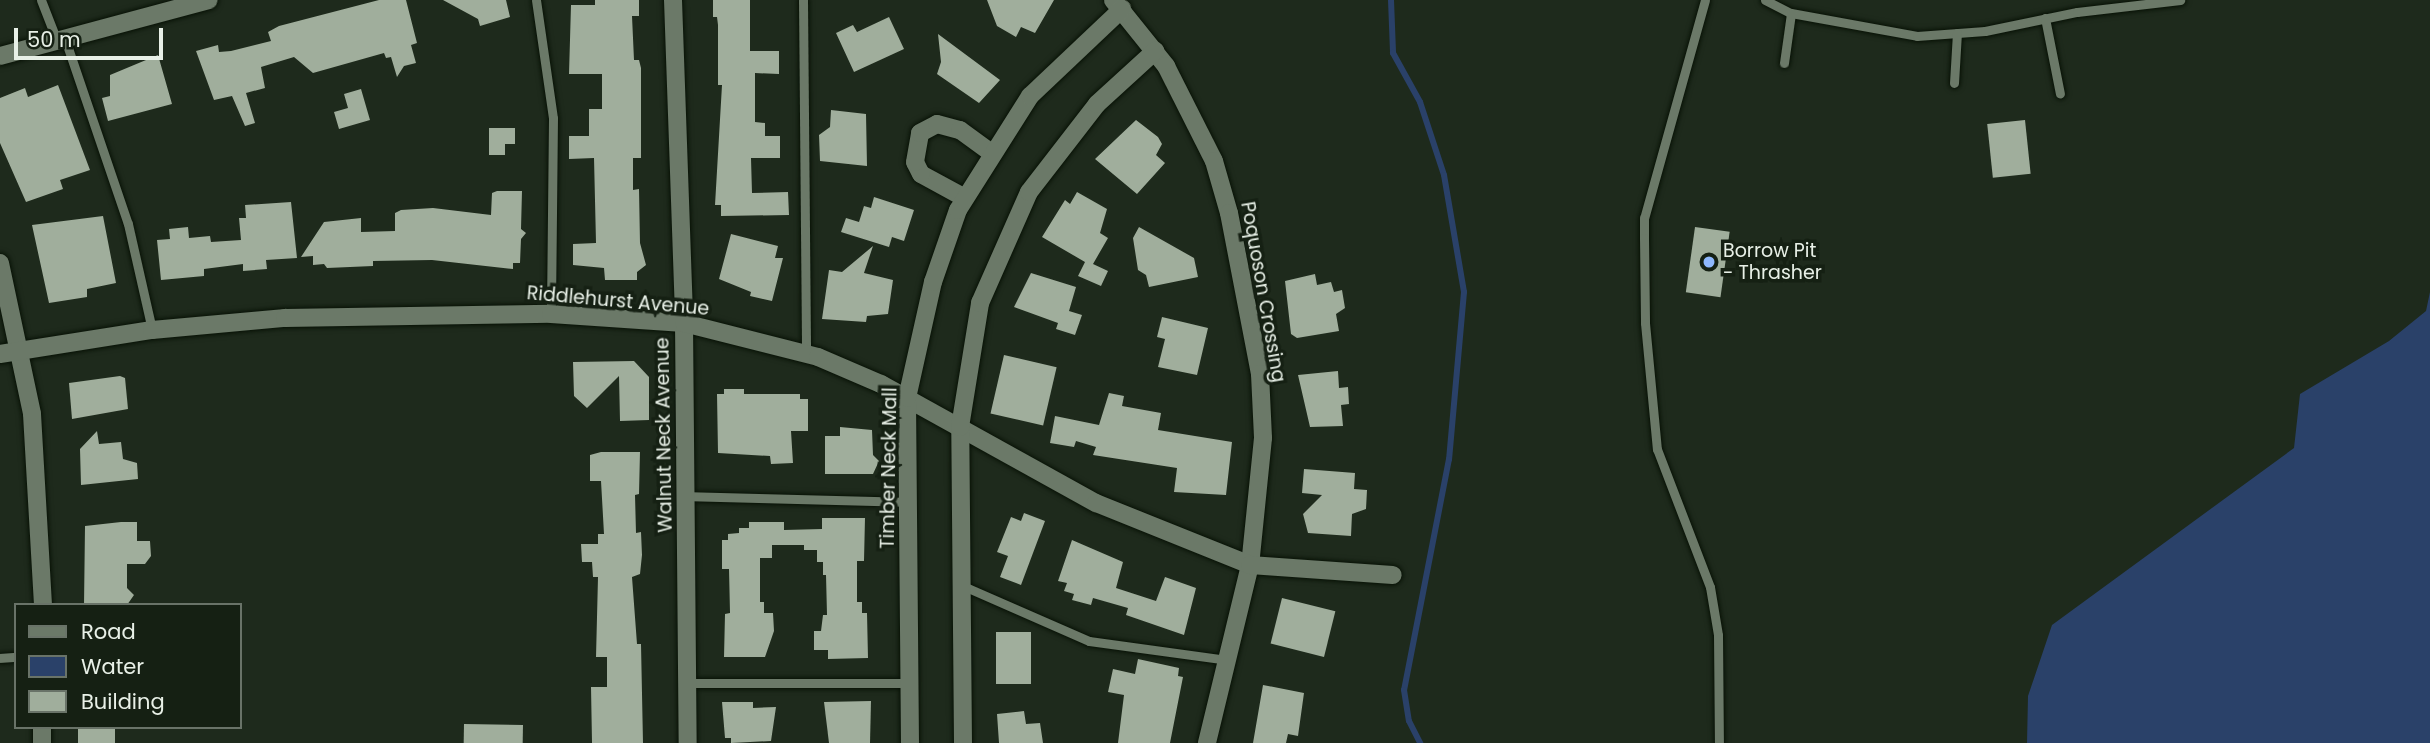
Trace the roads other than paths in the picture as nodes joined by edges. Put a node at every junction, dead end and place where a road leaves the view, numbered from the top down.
1 (41, 0) edge
2 (209, 0) edge
3 (536, 0) edge
4 (673, 0) edge
5 (803, 0) edge
6 (1705, 0) edge
7 (1765, 0) edge
8 (2180, 0) edge
9 (1117, 5) edge
10 (1791, 13) junction
11 (2045, 18) junction
12 (1957, 33) junction
13 (61, 40) junction
14 (1155, 51) junction
15 (0, 57) edge
16 (1784, 63) dead end
17 (1954, 83) dead end
18 (2060, 94) dead end
19 (992, 153) junction
20 (965, 198) junction
21 (0, 263) edge
22 (551, 314) junction
23 (684, 323) junction
24 (152, 330) junction
25 (21, 349) junction
26 (0, 354) edge
27 (806, 354) junction
28 (907, 398) junction
29 (960, 427) junction
30 (686, 496) junction
31 (908, 502) junction
32 (1250, 565) junction
33 (1393, 575) dead end
34 (961, 585) junction
35 (43, 603) edge
36 (1227, 660) junction
37 (688, 683) junction
38 (909, 683) junction
39 (688, 743) edge
40 (910, 743) edge
41 (963, 743) edge
42 (1207, 743) edge
43 (1719, 743) edge

1 - 13 lane
2 - 13 street
3 - 22 lane
4 - 23 street, Walnut Neck Avenue
5 - 27 lane
6 - 43 lane
7 - 10 lane
8 - 11 lane
9 - 14 street, Poquoson Crossing
9 - 19 street, Timber Neck Mall
10 - 12 lane
10 - 16 lane
11 - 12 lane
11 - 18 lane
12 - 17 lane
13 - 15 street
13 - 24 lane
14 - 29 street
14 - 32 street, Poquoson Crossing
19 - 20 street, Timber Neck Mall
19 - 20 street
20 - 28 street, Timber Neck Mall
21 - 25 street
22 - 23 street, Riddlehurst Avenue
22 - 24 street, Riddlehurst Avenue
23 - 27 street, Riddlehurst Avenue
23 - 30 street, Walnut Neck Avenue
24 - 25 street, Riddlehurst Avenue
25 - 26 street, Riddlehurst Avenue
25 - 35 street
27 - 28 street, Riddlehurst Avenue
28 - 29 street, Riddlehurst Avenue
28 - 31 street, Timber Neck Mall
29 - 32 street, Riddlehurst Avenue
29 - 34 street
30 - 31 lane
30 - 37 street, Walnut Neck Avenue
31 - 38 street, Timber Neck Mall
32 - 33 street, Riddlehurst Avenue
32 - 36 street, Poquoson Crossing
34 - 36 lane
34 - 41 street
36 - 42 street, Poquoson Crossing
37 - 38 lane
37 - 39 street, Walnut Neck Avenue
38 - 40 street, Timber Neck Mall

